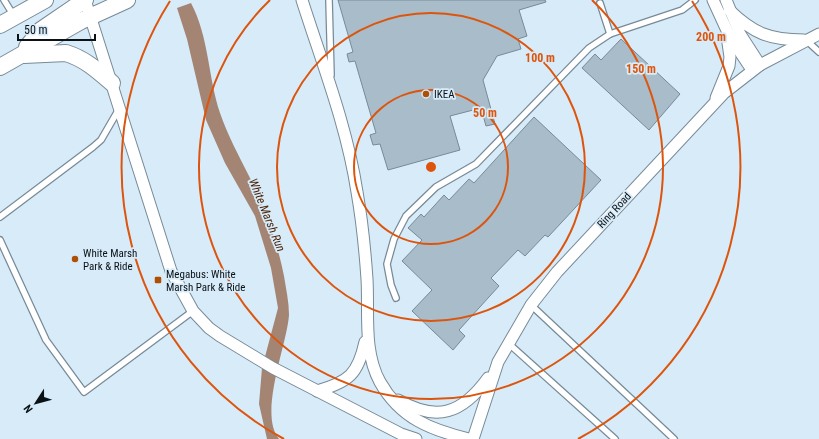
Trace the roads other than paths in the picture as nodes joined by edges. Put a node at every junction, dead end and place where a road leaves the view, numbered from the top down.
1 (4, 0) edge
2 (127, 0) edge
3 (302, 0) edge
4 (329, 0) edge
5 (695, 0) edge
6 (713, 0) edge
7 (40, 2) edge
8 (600, 3) dead end
9 (88, 5) edge
10 (727, 5) edge
11 (15, 17) junction
12 (0, 25) edge
13 (726, 29) junction
14 (610, 34) junction
15 (819, 34) edge
16 (806, 40) junction
17 (819, 52) edge
18 (21, 55) junction
19 (0, 67) edge
20 (756, 67) junction
21 (112, 83) junction
22 (331, 92) junction
23 (715, 102) junction
24 (120, 108) junction
25 (0, 217) edge
26 (0, 240) edge
27 (396, 298) dead end
28 (531, 305) junction
29 (192, 310) junction
30 (368, 330) junction
31 (508, 343) junction
32 (498, 362) junction
33 (317, 391) junction
34 (387, 394) junction
35 (404, 436) edge
36 (416, 439) edge
37 (468, 439) edge
38 (473, 439) edge
39 (615, 439) edge
40 (674, 439) edge

1 - 11 lane
2 - 9 main road
3 - 22 street
4 - 22 lane
5 - 14 lane
6 - 13 street
7 - 11 main road
8 - 14 lane
9 - 18 main road
9 - 21 street
10 - 16 street
10 - 20 street
11 - 12 main road
13 - 20 street
13 - 23 street
14 - 27 lane
15 - 16 street, Ring Road
16 - 17 lane
16 - 20 street, Ring Road
18 - 19 main road
18 - 21 main road
20 - 23 street, Ring Road
21 - 24 street
22 - 30 street
23 - 28 street, Ring Road
24 - 25 lane
24 - 29 street
26 - 29 lane
28 - 31 street, Ring Road
28 - 40 lane
29 - 33 street
30 - 33 street
30 - 34 street
31 - 32 street, Ring Road
31 - 39 lane
32 - 34 street
32 - 38 street, Ring Road
33 - 35 street
34 - 37 street
35 - 36 street

